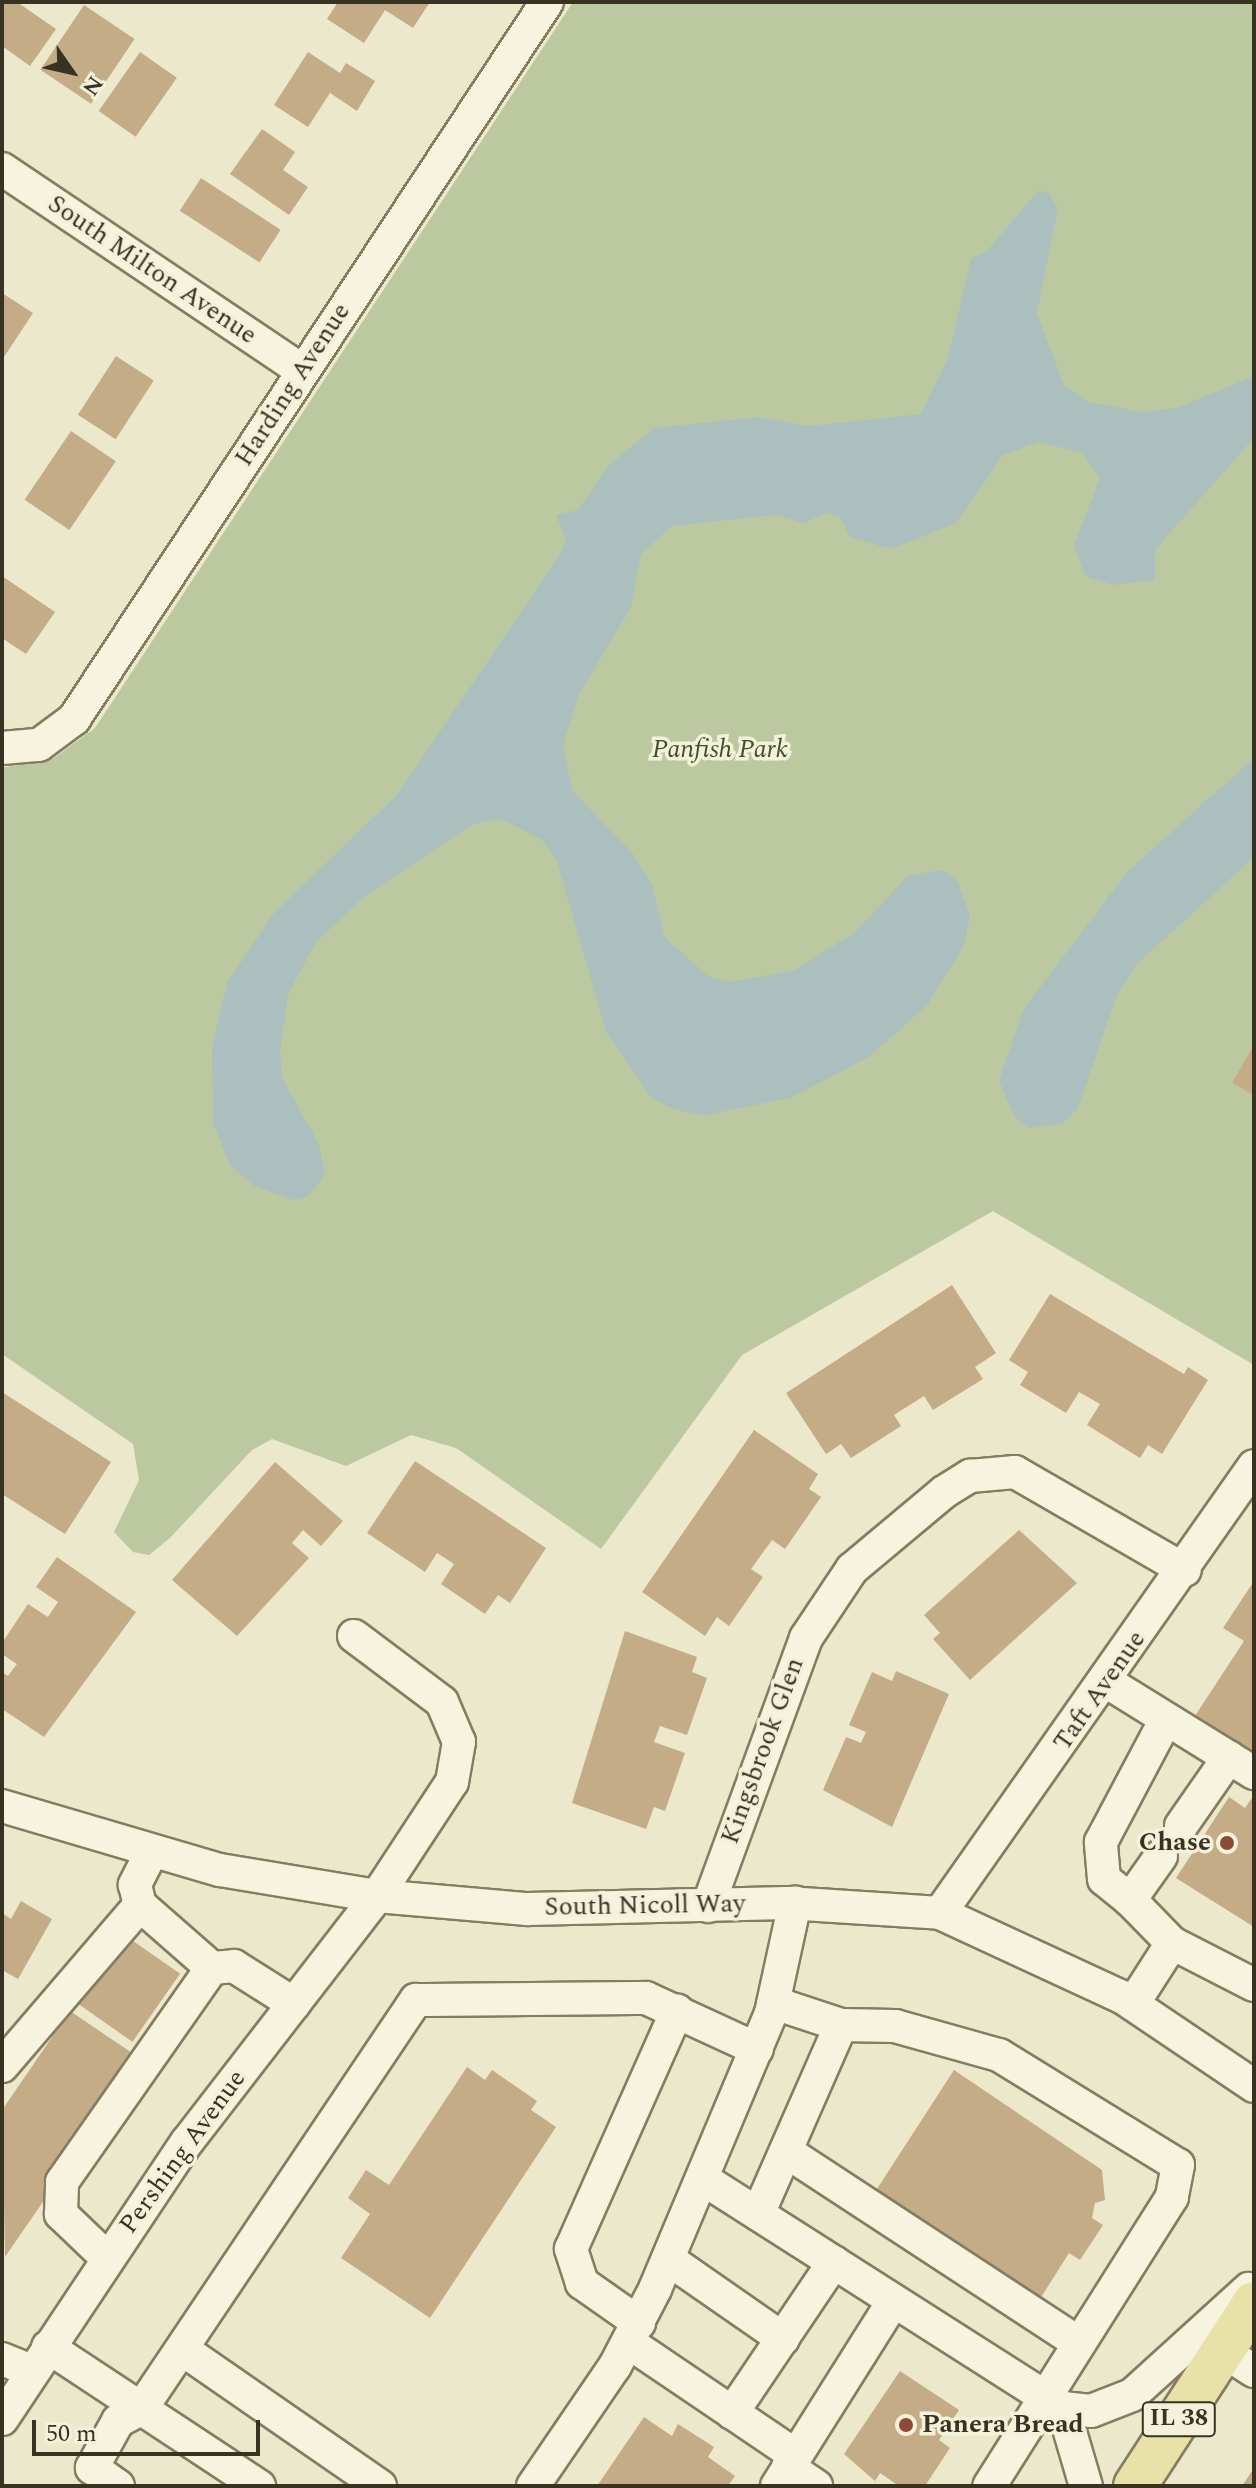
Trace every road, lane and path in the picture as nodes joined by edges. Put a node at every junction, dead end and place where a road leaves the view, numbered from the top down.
1 (547, 2) edge
2 (2, 169) edge
3 (303, 371) junction
4 (13, 748) edge
5 (1254, 1466) edge
6 (1185, 1570) junction
7 (354, 1636) dead end
8 (1107, 1682) junction
9 (1164, 1723) junction
10 (1242, 1765) edge
11 (2, 1806) edge
12 (1181, 1826) dead end
13 (151, 1853) junction
14 (1161, 1856) dead end
15 (377, 1896) junction
16 (1130, 1900) junction
17 (795, 1903) junction
18 (140, 1905) junction
19 (708, 1906) junction
20 (940, 1913) junction
21 (1172, 1943) junction
22 (212, 1968) junction
23 (1254, 1985) edge
24 (774, 2003) junction
25 (294, 2004) junction
26 (1133, 2004) junction
27 (677, 2011) junction
28 (841, 2025) junction
29 (757, 2049) junction
30 (2, 2066) edge
31 (1254, 2086) edge
32 (790, 2154) junction
33 (703, 2179) junction
34 (758, 2214) junction
35 (107, 2258) junction
36 (668, 2259) junction
37 (834, 2262) junction
38 (1254, 2284) edge
39 (893, 2302) junction
40 (1254, 2303) edge
41 (634, 2333) junction
42 (783, 2339) junction
43 (1076, 2341) junction
44 (182, 2349) junction
45 (2, 2359) edge
46 (40, 2359) junction
47 (1238, 2361) edge
48 (1055, 2404) junction
49 (141, 2409) junction
50 (732, 2413) junction
51 (2, 2419) edge
52 (786, 2469) edge
53 (97, 2480) edge
54 (259, 2486) edge
55 (380, 2486) edge
56 (533, 2486) edge
57 (816, 2486) edge
58 (989, 2486) edge
59 (1086, 2486) edge
60 (1135, 2486) edge

1 - 3 street, Harding Avenue
2 - 3 street, South Milton Avenue
3 - 4 street, Harding Avenue
5 - 6 street, Taft Avenue
6 - 8 street, Taft Avenue
6 - 19 street, Kingsbrook Glen
7 - 15 street, Pershing Avenue
8 - 9 street
8 - 20 street, Taft Avenue
9 - 10 street
9 - 16 street
10 - 12 street
11 - 13 street, South Nicoll Way
13 - 15 street, South Nicoll Way
13 - 18 street
14 - 16 street
15 - 19 street, South Nicoll Way
15 - 25 street, Pershing Avenue
16 - 21 street
17 - 19 street, South Nicoll Way
17 - 20 street, South Nicoll Way
17 - 24 street
18 - 22 street
18 - 30 street
20 - 26 street, South Nicoll Way
21 - 23 street
21 - 26 street
22 - 25 street
22 - 35 street
24 - 28 street
24 - 29 street
25 - 35 street, Pershing Avenue
26 - 31 street, South Nicoll Way
27 - 29 street
27 - 41 street
27 - 44 street
28 - 32 street
28 - 43 street
29 - 33 street
32 - 34 street
32 - 43 street
33 - 34 street
33 - 36 street
34 - 37 street
35 - 46 street, Pershing Avenue
36 - 41 street
36 - 42 street
37 - 39 street
37 - 42 street
38 - 48 street
39 - 48 street
39 - 52 street
40 - 47 main road, IL 38
41 - 50 street
41 - 56 street
42 - 50 street
43 - 48 street
44 - 49 street
44 - 55 street
45 - 46 street
46 - 49 street
46 - 51 street, Pershing Avenue
47 - 60 main road, IL 38
48 - 58 street
48 - 59 street
49 - 53 street
49 - 54 street
50 - 52 street
52 - 57 street

